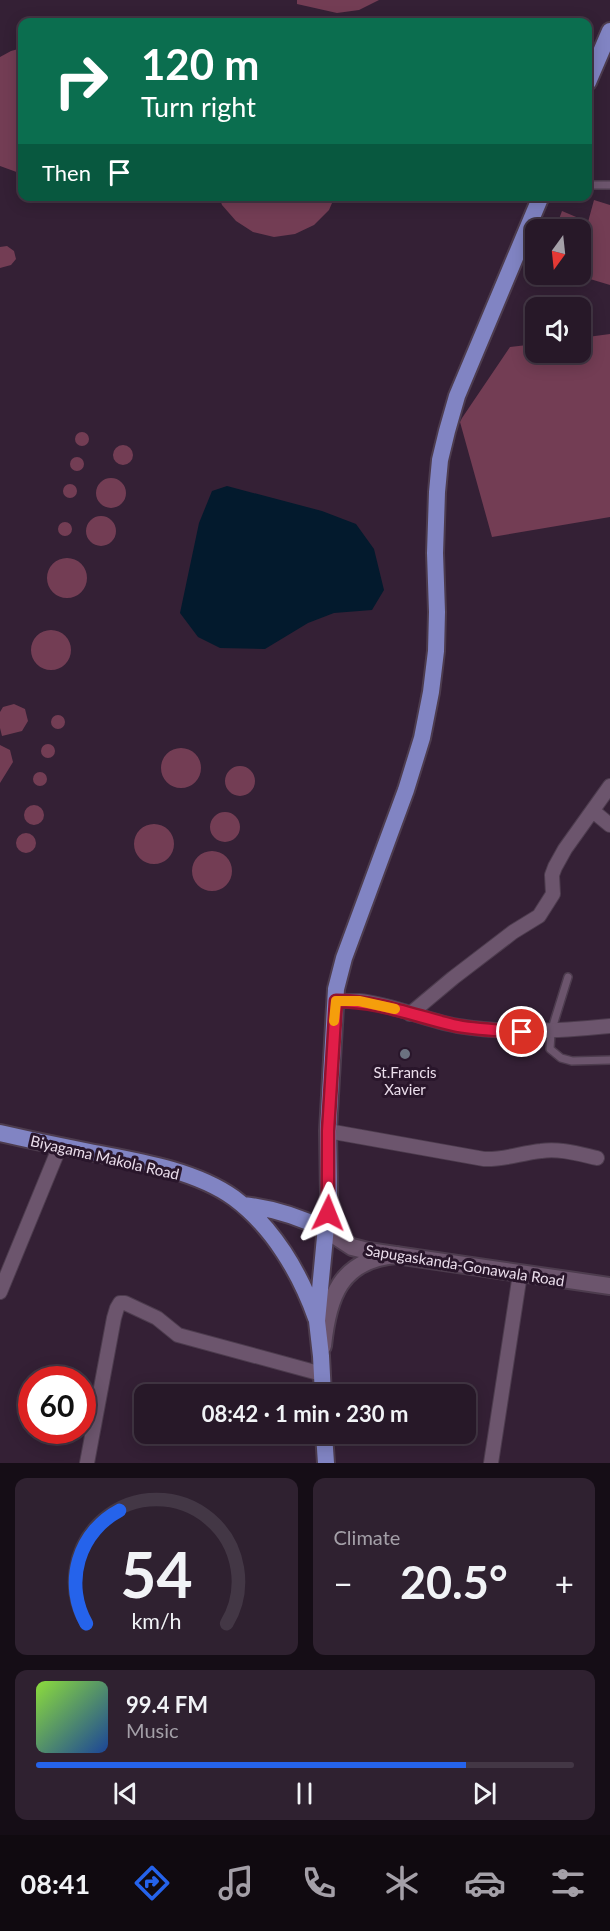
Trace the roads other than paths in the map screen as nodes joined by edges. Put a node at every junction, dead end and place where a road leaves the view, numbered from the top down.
1 (610, 31) edge
2 (592, 73) edge
3 (592, 185) edge
4 (610, 185) edge
5 (539, 201) edge
6 (610, 786) edge
7 (593, 811) junction
8 (610, 825) edge
9 (568, 977) dead end
10 (336, 1001) junction
11 (410, 1014) junction
12 (610, 1026) edge
13 (551, 1032) junction
14 (610, 1060) edge
15 (328, 1131) junction
16 (0, 1133) edge
17 (60, 1146) junction
18 (597, 1158) dead end
19 (243, 1205) junction
20 (326, 1230) junction
21 (396, 1256) junction
22 (520, 1275) junction
23 (610, 1287) edge
24 (0, 1292) edge
25 (317, 1321) junction
26 (321, 1356) junction
27 (322, 1374) junction
28 (322, 1384) edge
29 (325, 1444) edge
30 (87, 1463) edge
31 (326, 1463) edge
32 (490, 1463) edge

1 - 2 main road
3 - 4 lane
5 - 10 main road
6 - 7 street
7 - 8 street
7 - 11 street
9 - 13 lane
10 - 11 street
10 - 15 main road
11 - 13 street
12 - 13 street
13 - 14 lane
15 - 18 street
15 - 20 main road
16 - 17 main road, Biyagama Makola Road
17 - 19 main road, Biyagama Makola Road
17 - 24 street
19 - 20 main road
19 - 25 main road, Biyagama Makola Road
20 - 21 street, Sapugaskanda-Gonawala Road
20 - 25 main road
21 - 22 street, Sapugaskanda-Gonawala Road
21 - 26 street
22 - 23 street, Sapugaskanda-Gonawala Road
22 - 32 street
25 - 26 main road
26 - 27 main road
27 - 28 main road
27 - 30 street
29 - 31 main road

